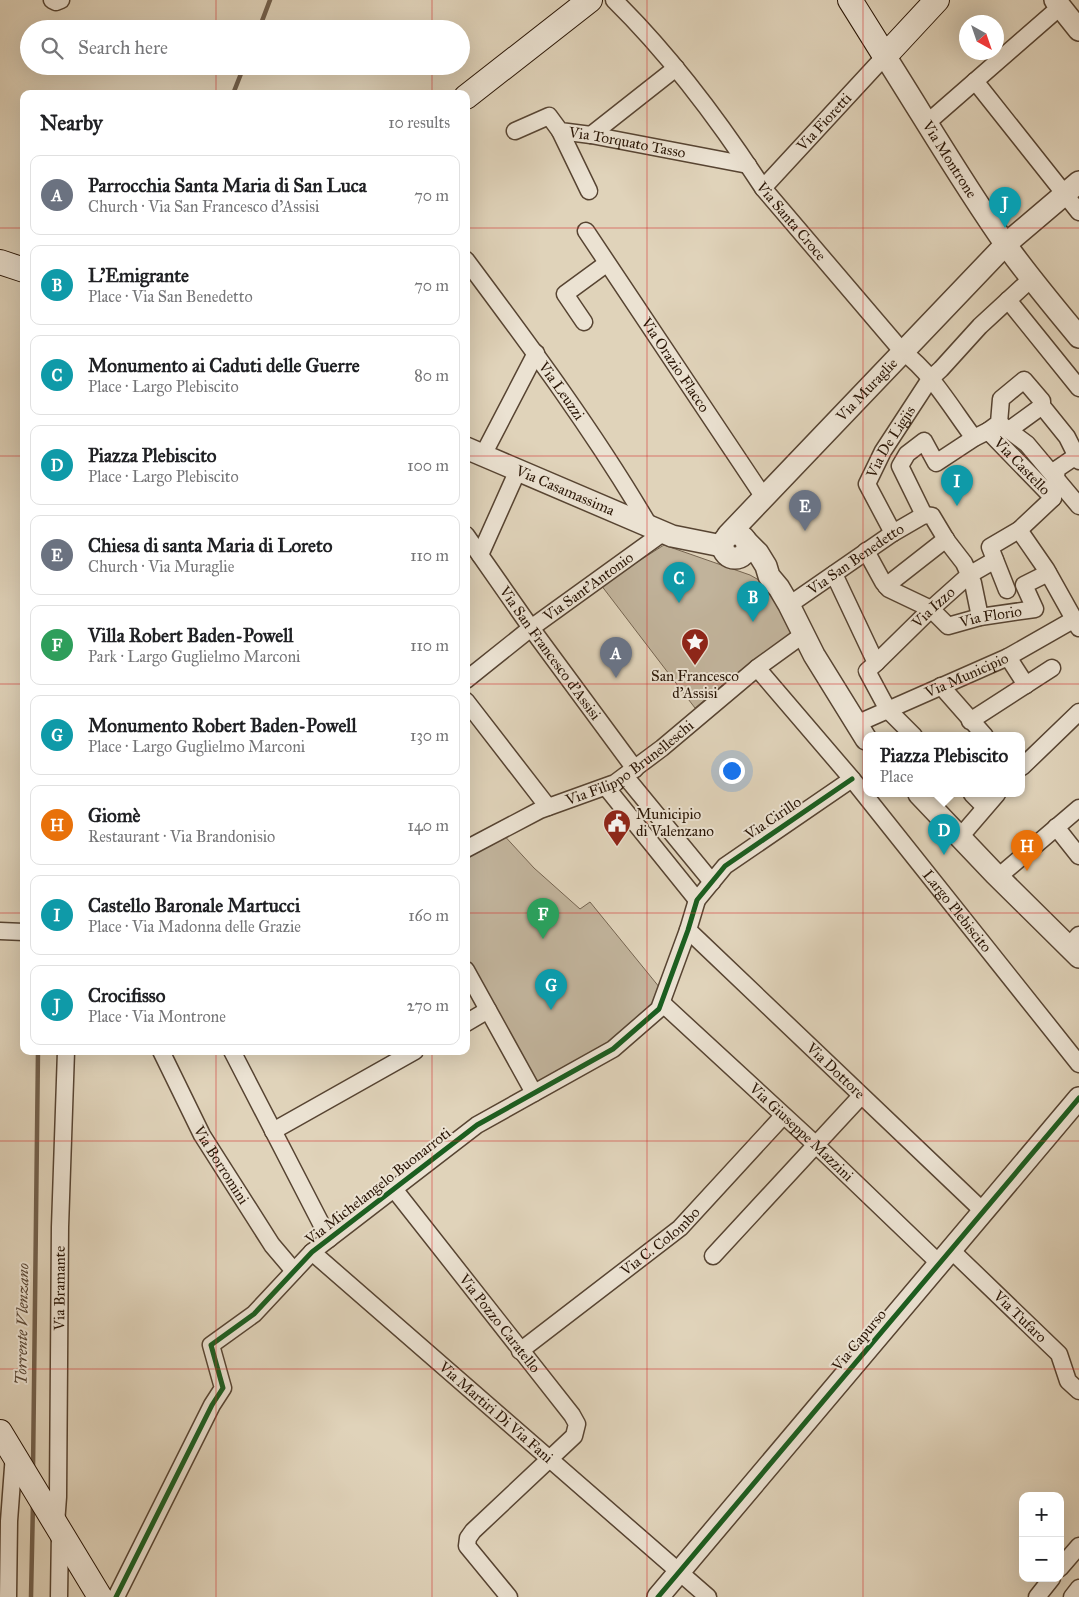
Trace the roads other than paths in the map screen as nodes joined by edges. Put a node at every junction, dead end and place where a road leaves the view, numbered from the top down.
1 (52, 0) edge
2 (62, 0) edge
3 (590, 0) edge
4 (614, 0) edge
5 (850, 0) edge
6 (937, 0) edge
7 (1058, 3) edge
8 (1079, 30) edge
9 (885, 56) junction
10 (676, 68) junction
11 (974, 81) junction
12 (470, 94) edge
13 (927, 123) junction
14 (515, 131) dead end
15 (560, 131) junction
16 (591, 135) junction
17 (748, 165) junction
18 (763, 188) junction
19 (1072, 188) edge
20 (588, 191) dead end
21 (1079, 212) edge
22 (586, 231) dead end
23 (1006, 244) junction
24 (0, 262) edge
25 (606, 264) junction
26 (470, 265) edge
27 (20, 269) edge
28 (1031, 279) junction
29 (1008, 300) junction
30 (584, 322) dead end
31 (1079, 337) edge
32 (902, 351) junction
33 (536, 353) junction
34 (930, 379) junction
35 (1079, 388) edge
36 (1042, 406) junction
37 (992, 431) junction
38 (475, 452) edge
39 (1077, 458) edge
40 (518, 470) junction
41 (1056, 480) junction
42 (1054, 498) junction
43 (765, 499) junction
44 (1079, 506) edge
45 (924, 515) junction
46 (657, 529) junction
47 (1019, 530) junction
48 (893, 533) junction
49 (946, 539) junction
50 (470, 541) edge
51 (733, 545) junction
52 (866, 552) junction
53 (480, 555) junction
54 (995, 560) junction
55 (1048, 573) junction
56 (834, 574) junction
57 (969, 575) junction
58 (886, 586) junction
59 (1007, 590) dead end
60 (788, 605) junction
61 (931, 609) junction
62 (980, 617) junction
63 (1076, 624) edge
64 (531, 628) junction
65 (804, 634) junction
66 (1008, 657) junction
67 (876, 663) junction
68 (757, 668) junction
69 (1052, 668) dead end
70 (470, 677) edge
71 (1026, 685) junction
72 (941, 686) junction
73 (470, 706) edge
74 (888, 710) junction
75 (1079, 712) edge
76 (970, 721) junction
77 (861, 732) edge
78 (910, 732) edge
79 (981, 732) edge
80 (1025, 764) edge
81 (630, 772) junction
82 (852, 779) junction
83 (606, 787) junction
84 (863, 793) edge
85 (866, 797) edge
86 (922, 797) edge
87 (975, 797) edge
88 (994, 797) edge
89 (548, 807) junction
90 (985, 807) junction
91 (1079, 808) edge
92 (1056, 827) junction
93 (960, 837) junction
94 (470, 847) edge
95 (1079, 856) edge
96 (998, 877) junction
97 (712, 882) junction
98 (697, 900) junction
99 (0, 930) edge
100 (688, 930) junction
101 (20, 932) edge
102 (1076, 946) edge
103 (470, 977) edge
104 (662, 1002) junction
105 (488, 1010) junction
106 (470, 1021) edge
107 (66, 1055) edge
108 (163, 1055) edge
109 (234, 1055) edge
110 (408, 1055) edge
111 (1079, 1064) edge
112 (534, 1093) junction
113 (860, 1096) junction
114 (1079, 1098) edge
115 (783, 1116) junction
116 (273, 1131) junction
117 (814, 1144) junction
118 (394, 1189) junction
119 (984, 1212) junction
120 (329, 1239) junction
121 (312, 1252) junction
122 (713, 1256) dead end
123 (945, 1257) junction
124 (294, 1271) junction
125 (520, 1351) junction
126 (1079, 1392) edge
127 (0, 1432) edge
128 (16, 1458) junction
129 (550, 1459) junction
130 (55, 1524) junction
131 (1079, 1546) edge
132 (1064, 1563) edge
133 (680, 1571) junction
134 (1049, 1582) edge
135 (1079, 1588) edge
136 (8, 1597) edge
137 (59, 1597) edge
138 (100, 1597) edge
139 (116, 1597) edge
140 (509, 1597) edge
141 (658, 1597) edge
142 (708, 1597) edge
143 (1036, 1597) edge
144 (1072, 1597) edge

1 - 2 street
3 - 12 main road
4 - 10 street, Via Santa Croce
5 - 9 main road, Via Montrone
6 - 9 main road
7 - 8 street
7 - 11 street
9 - 13 street, Via Montrone
9 - 18 street, Via Fioretti
10 - 16 street
10 - 17 street, Via Santa Croce
11 - 13 street
11 - 19 street
13 - 23 street, Via Montrone
14 - 15 street, Via Torquato Tasso
15 - 16 street, Via Torquato Tasso
15 - 20 street
16 - 17 street, Via Torquato Tasso
17 - 18 street, Via Santa Croce
18 - 32 street, Via Santa Croce
19 - 21 street
19 - 23 street, Via Muraglie
22 - 25 street, Via Orazio Flacco
23 - 28 street, Via Montrone
23 - 32 street, Via Muraglie
24 - 27 main road
25 - 30 street
25 - 43 street, Via Orazio Flacco
26 - 33 street, Via Leuzzi
28 - 29 street
28 - 31 street, Via Montrone
29 - 34 street
29 - 35 street
32 - 34 street, Via Santa Croce
32 - 43 street, Via Muraglie
33 - 38 street
33 - 46 street, Via Leuzzi
34 - 37 street, Via Santa Croce
34 - 48 street, Via De Ligjis
36 - 37 street
36 - 37 street
36 - 39 street
37 - 41 street
37 - 42 street, Via Castello
37 - 45 street, Via Castello
38 - 40 street, Via Casamassima
39 - 41 street
40 - 46 street, Via Casamassima
40 - 53 street
41 - 42 street
41 - 44 street
42 - 47 street
43 - 51 street, Via Muraglie
45 - 48 street, Via San Benedetto
45 - 49 street
46 - 51 street
46 - 64 street, Via Sant'Antonio
47 - 54 street
47 - 55 street
48 - 52 street, Via San Benedetto
49 - 57 street
49 - 58 street
50 - 53 street, Via San Francesco d'Assisi
51 - 60 street
52 - 56 street, Via San Benedetto
52 - 58 street
53 - 64 street, Via San Francesco d'Assisi
54 - 57 street, Via Izzo
54 - 59 street
55 - 62 street, Via Florio
55 - 63 street
56 - 60 street, Via San Benedetto
56 - 67 street
57 - 61 street, Via Izzo
57 - 62 street
58 - 61 street, Via Florio
60 - 65 street
61 - 62 street, Via Florio
61 - 67 street, Via Izzo
63 - 66 street, Via Municipio
64 - 70 street, Via Sant'Antonio
64 - 81 street, Via San Francesco d'Assisi
65 - 68 street, Via Filippo Brunelleschi
65 - 77 street
66 - 71 street
66 - 72 street, Via Municipio
67 - 74 street
68 - 81 street, Via Filippo Brunelleschi
68 - 82 street, Largo Plebiscito
69 - 71 street
71 - 76 street
72 - 74 street, Via Municipio
72 - 76 street
73 - 89 street
74 - 77 street, Via Municipio
74 - 78 street
75 - 80 street
76 - 79 street
81 - 83 street, Via Filippo Brunelleschi
81 - 97 street, Via San Francesco d'Assisi
82 - 84 street, Largo Plebiscito
82 - 97 street, Via Cirillo
83 - 89 street, Via Filippo Brunelleschi
83 - 98 street
85 - 111 street, Largo Plebiscito
86 - 93 street
87 - 90 street
88 - 90 street
89 - 94 street, Via Filippo Brunelleschi
90 - 93 street
91 - 92 street
92 - 95 street
92 - 96 street
93 - 96 street
96 - 102 street
97 - 98 street
98 - 100 street
99 - 101 street
100 - 104 street
100 - 113 street, Via Dottore
103 - 105 street
104 - 112 street, Via Michelangelo Buonarroti
104 - 115 street, Via Giuseppe Mazzini
105 - 106 street
105 - 112 street
107 - 130 street, Via Bramante
108 - 124 street, Via Borromini
109 - 116 street
110 - 116 street
112 - 118 street, Via Michelangelo Buonarroti
113 - 117 street
113 - 119 street, Via Dottore
114 - 119 street, Via Capurso
115 - 117 street, Via Giuseppe Mazzini
115 - 125 street, Via C. Colombo
116 - 120 street
117 - 122 street
117 - 123 street, Via Giuseppe Mazzini
118 - 120 street, Via Michelangelo Buonarroti
118 - 125 street, Via Pozzo Caratello
119 - 123 street, Via Capurso
120 - 121 street, Via Michelangelo Buonarroti
121 - 124 street, Via Michelangelo Buonarroti
121 - 129 street, Via Martiri Di Via Fani
123 - 126 street, Via Tufaro
123 - 133 street, Via Capurso
124 - 139 street, Via Michelangelo Buonarroti
125 - 129 street, Via Pozzo Caratello
127 - 128 main road
128 - 130 main road
128 - 136 street
129 - 133 street, Via Martiri Di Via Fani
129 - 140 street
130 - 137 street, Via Bramante
130 - 138 main road
131 - 132 street
133 - 141 street, Via Capurso
133 - 142 street, Via Martiri Di Via Fani
134 - 143 street
135 - 144 street

